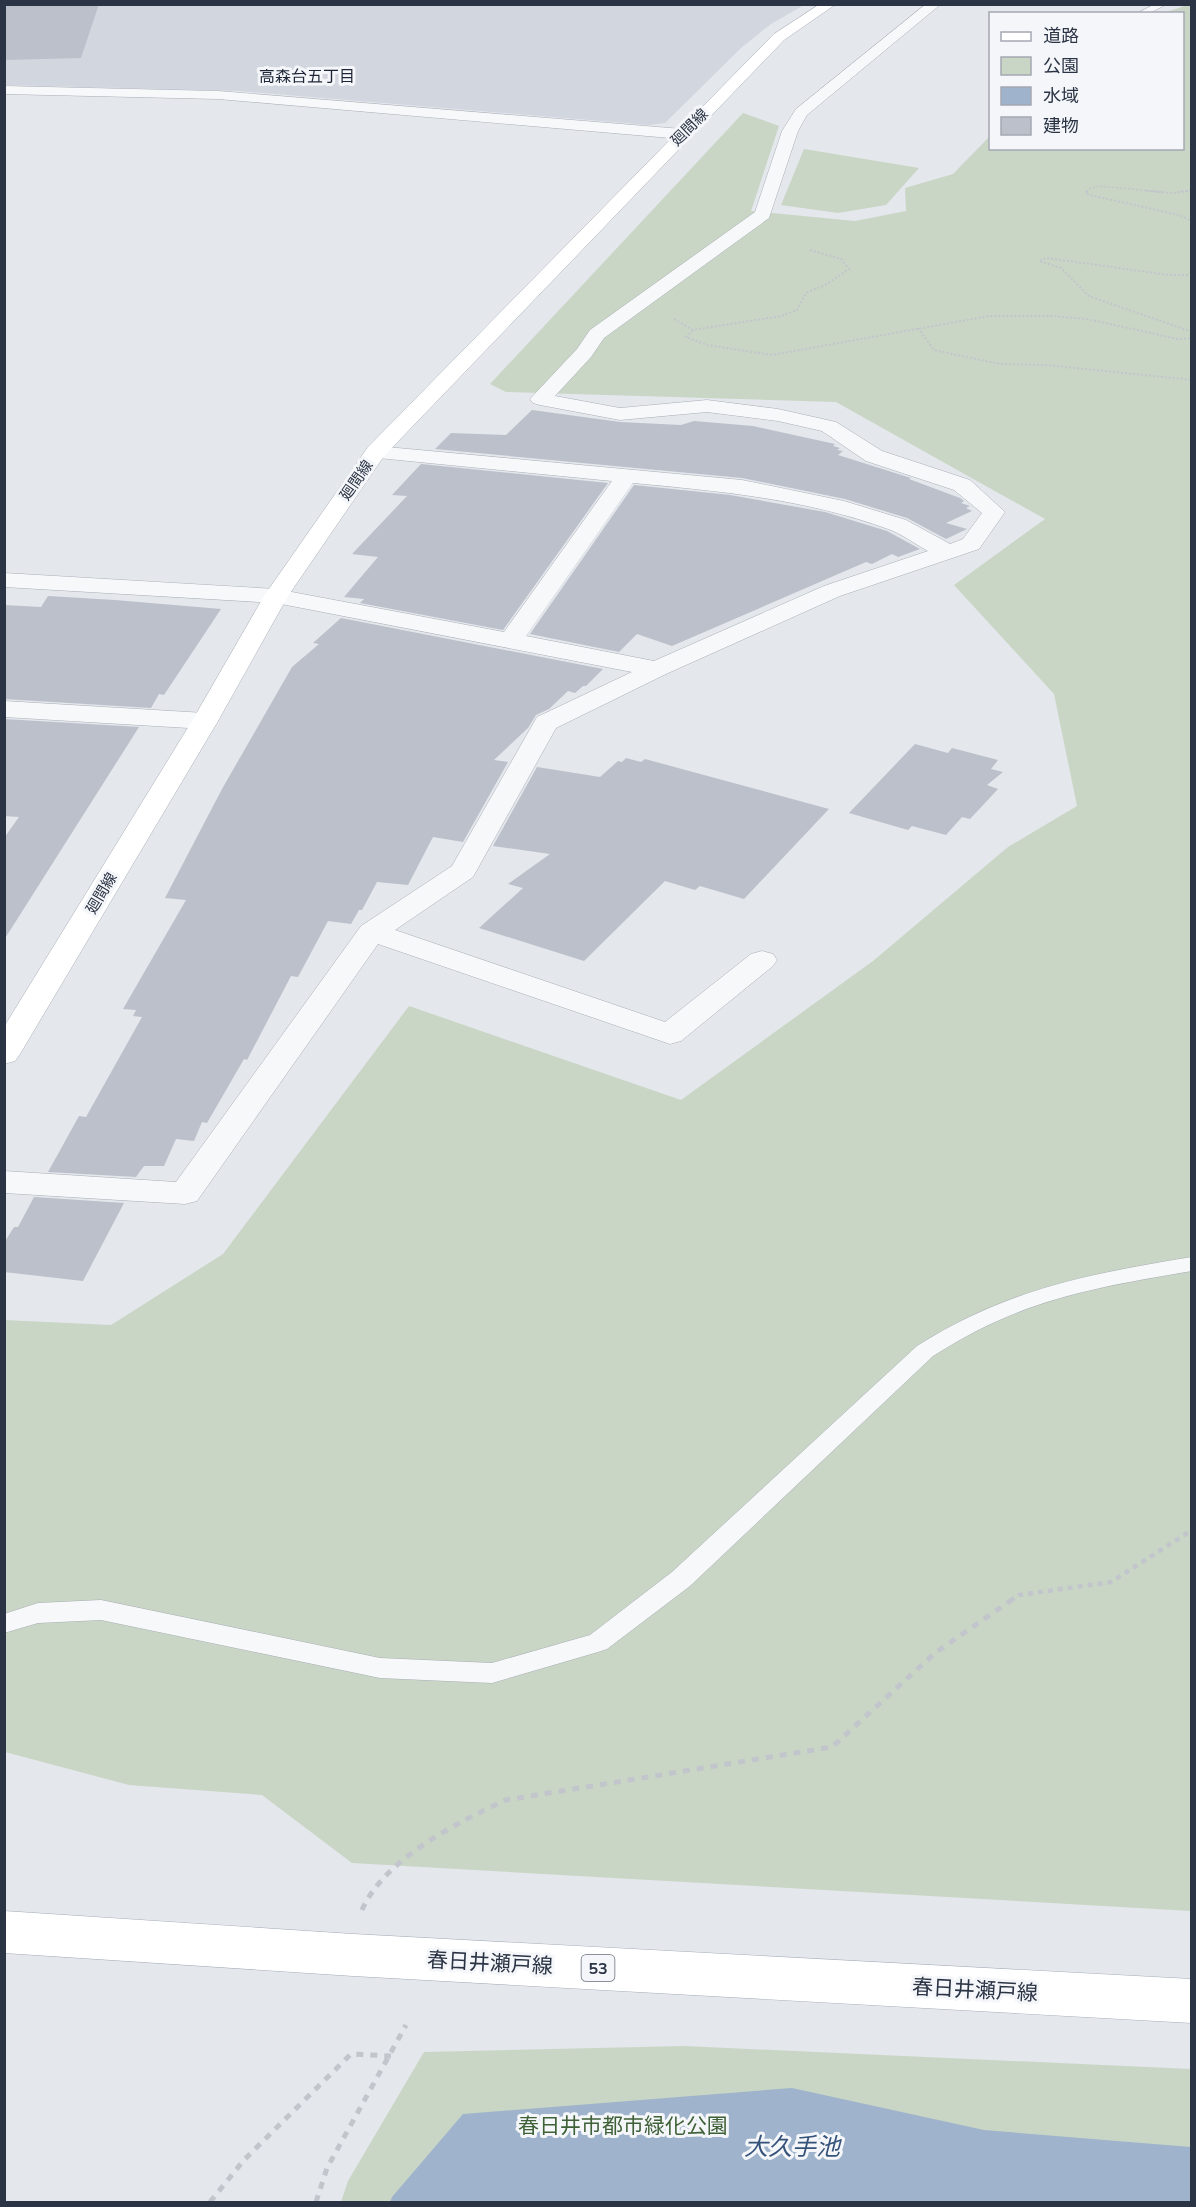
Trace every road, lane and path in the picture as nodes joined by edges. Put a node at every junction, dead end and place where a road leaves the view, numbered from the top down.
1 (830, 4) edge
2 (935, 4) edge
3 (1163, 4) edge
4 (1145, 12) edge
5 (4, 90) edge
6 (682, 134) junction
7 (1191, 190) edge
8 (1191, 221) edge
9 (810, 250) dead end
10 (1191, 274) edge
11 (917, 328) junction
12 (1191, 332) edge
13 (1191, 338) edge
14 (1191, 380) edge
15 (376, 452) junction
16 (626, 477) junction
17 (946, 551) junction
18 (4, 580) edge
19 (276, 596) junction
20 (512, 639) junction
21 (657, 669) junction
22 (4, 709) edge
23 (205, 721) junction
24 (372, 932) junction
25 (762, 960) dead end
26 (4, 1054) edge
27 (4, 1182) edge
28 (1191, 1264) edge
29 (1191, 1530) edge
30 (4, 1624) edge
31 (4, 1932) edge
32 (353, 1955) junction
33 (1191, 2001) edge
34 (406, 2025) dead end
35 (391, 2056) junction
36 (210, 2202) edge
37 (316, 2202) edge

1 - 6 street, 廻間線
2 - 17 street
3 - 4 lane
5 - 6 street
6 - 15 street, 廻間線
7 - 8 path
9 - 11 path
10 - 12 path
11 - 13 path
11 - 14 path
15 - 16 street
15 - 19 street, 廻間線
16 - 17 street
16 - 20 street
17 - 21 street
18 - 19 street
19 - 20 street
19 - 23 street, 廻間線
20 - 21 street
21 - 24 street
22 - 23 street
23 - 26 street, 廻間線
24 - 25 street
24 - 27 street
28 - 30 lane
29 - 32 path
31 - 32 street, 春日井瀬戸線 / 53
32 - 33 street, 春日井瀬戸線 / 53
34 - 35 path
35 - 36 path
35 - 37 path

